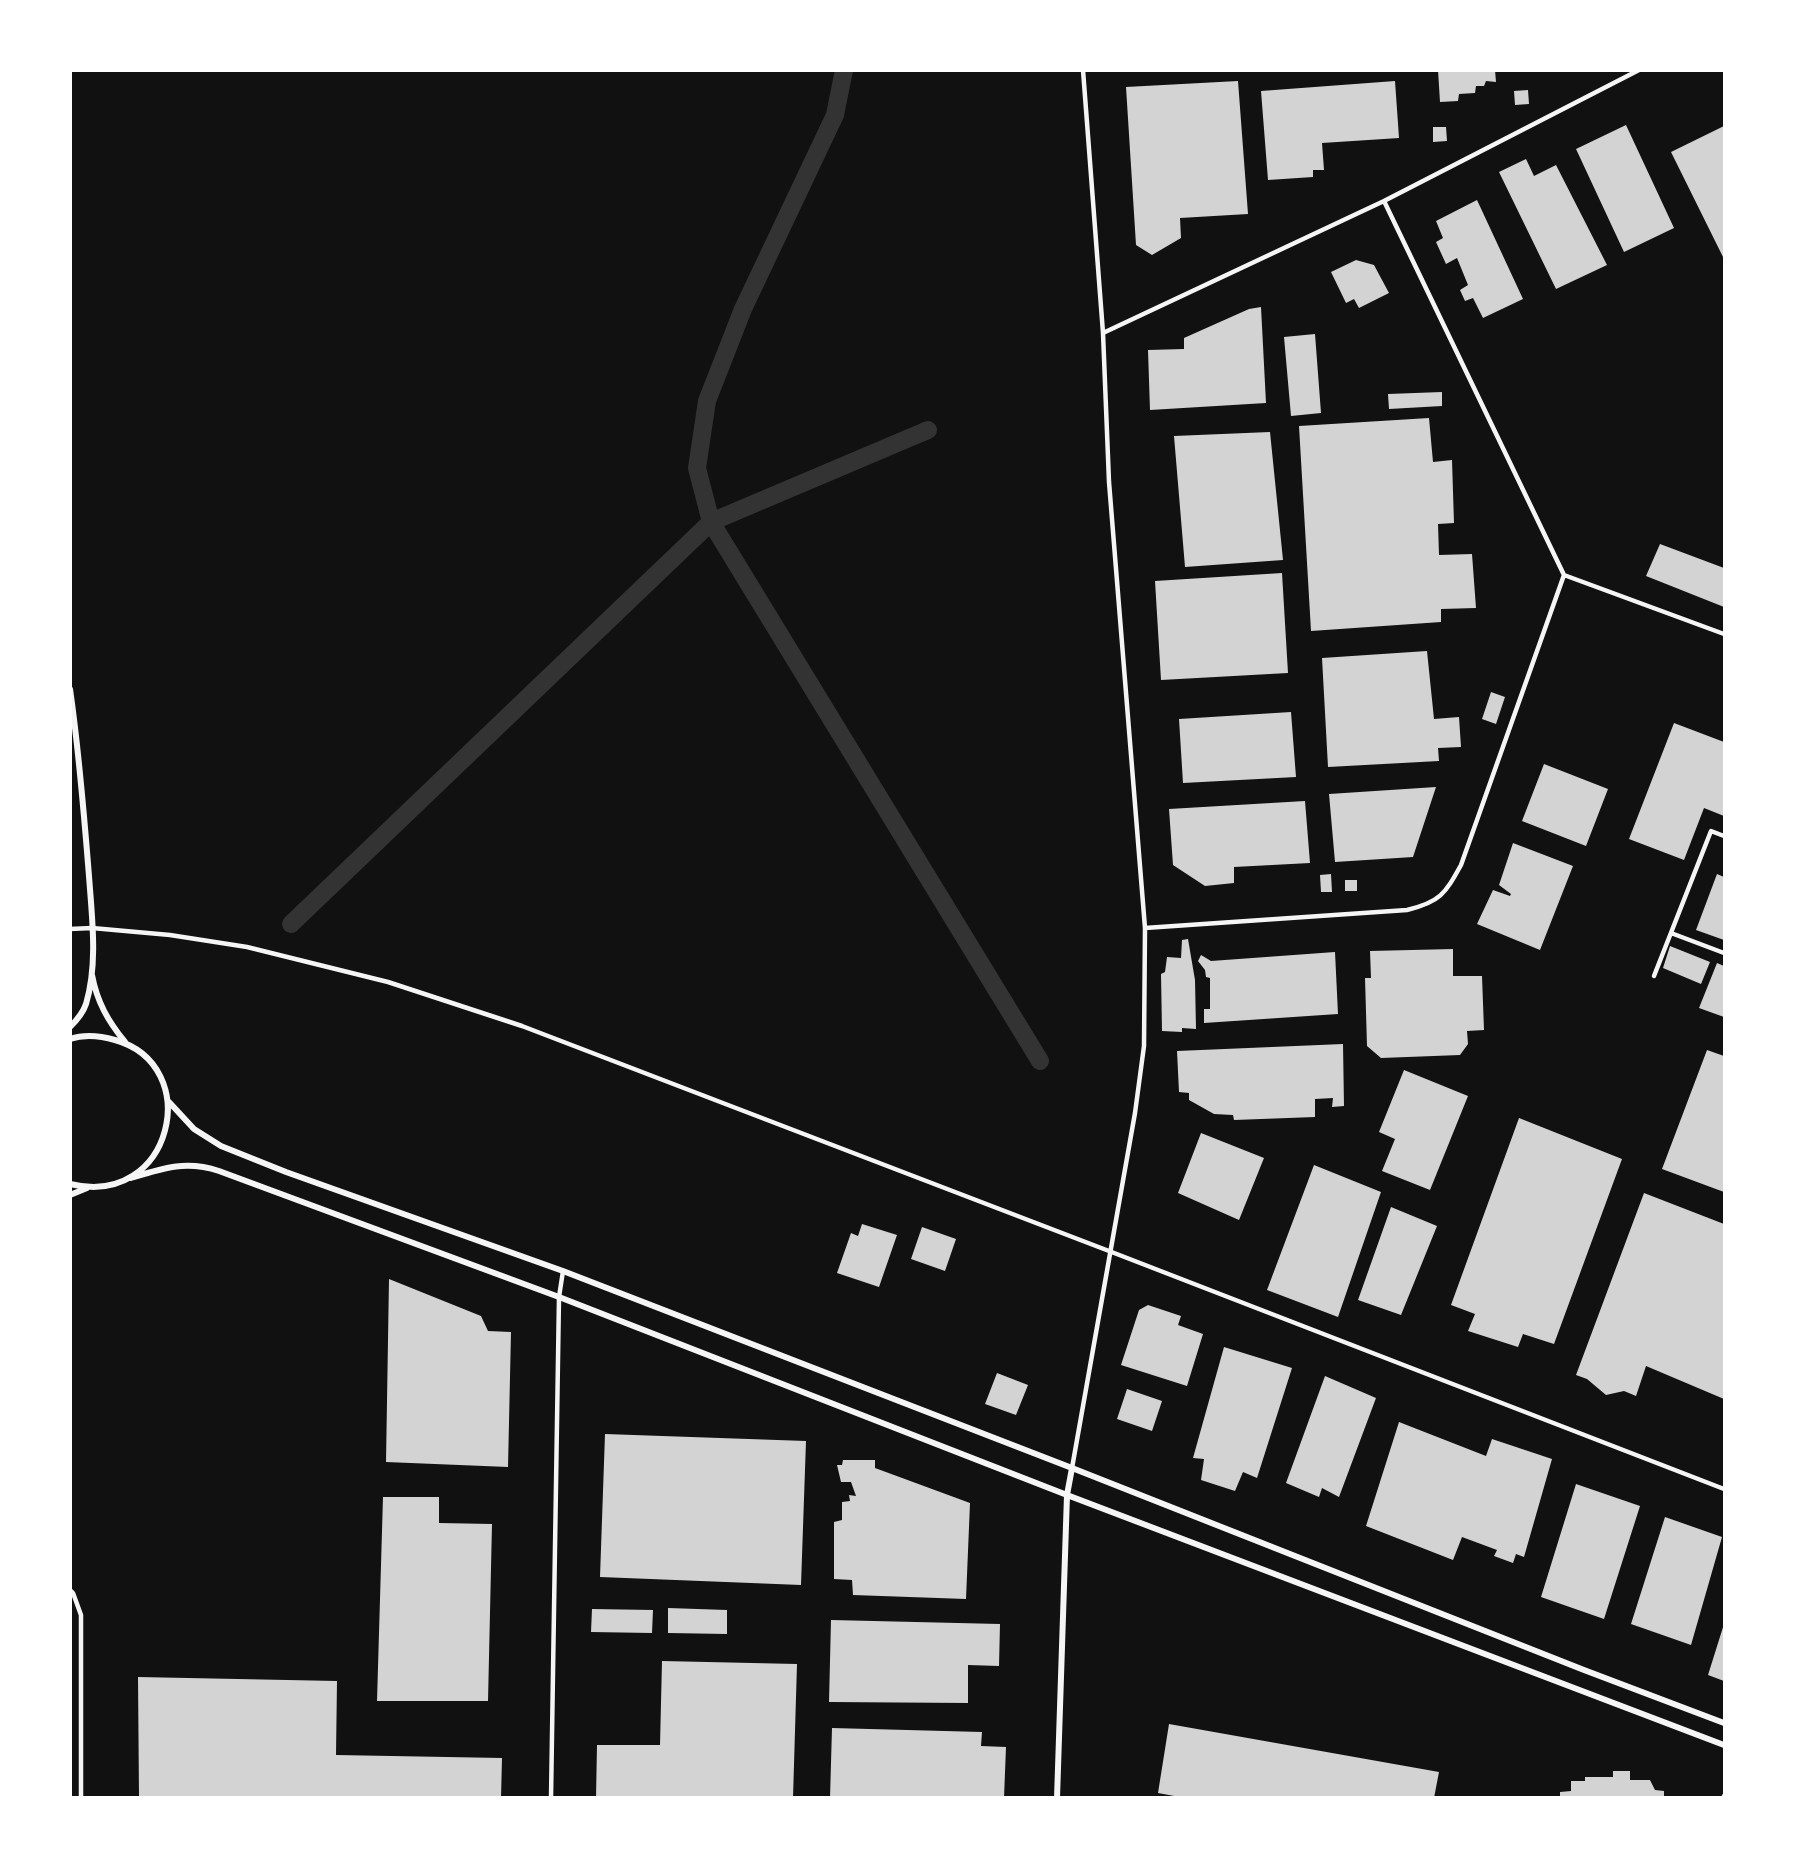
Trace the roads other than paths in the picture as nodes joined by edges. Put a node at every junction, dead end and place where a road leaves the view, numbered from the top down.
1 (1083, 70) edge
2 (1639, 70) edge
3 (1384, 201) junction
4 (1103, 333) junction
5 (1564, 575) junction
6 (1725, 634) edge
7 (70, 689) edge
8 (1725, 836) edge
9 (92, 928) junction
10 (1145, 928) junction
11 (70, 929) edge
12 (1671, 933) junction
13 (1725, 953) edge
14 (92, 972) junction
15 (1654, 976) dead end
16 (70, 1027) edge
17 (70, 1039) edge
18 (125, 1042) junction
19 (169, 1102) junction
20 (131, 1178) junction
21 (70, 1184) edge
22 (87, 1188) junction
23 (70, 1195) edge
24 (1109, 1251) junction
25 (563, 1271) junction
26 (559, 1297) junction
27 (1072, 1468) junction
28 (1725, 1489) edge
29 (1067, 1495) junction
30 (70, 1590) edge
31 (1725, 1723) edge
32 (1725, 1744) edge
33 (81, 1797) edge
34 (551, 1797) edge
35 (1057, 1797) edge

1 - 4 lane
2 - 3 lane
3 - 4 lane
3 - 5 lane
4 - 10 lane
5 - 6 lane
5 - 10 lane
7 - 9 street
8 - 12 lane
9 - 11 lane
9 - 14 street
9 - 24 lane
10 - 24 lane
12 - 13 lane
12 - 15 lane
14 - 16 street
14 - 18 street
17 - 18 street
18 - 19 street
19 - 20 street
19 - 25 street
20 - 22 street
20 - 26 street
21 - 22 street
22 - 23 street
24 - 27 lane
24 - 28 lane
25 - 26 lane
25 - 27 street
26 - 29 street
26 - 34 lane
27 - 29 street
27 - 31 street
29 - 32 street
29 - 35 street
30 - 33 lane

